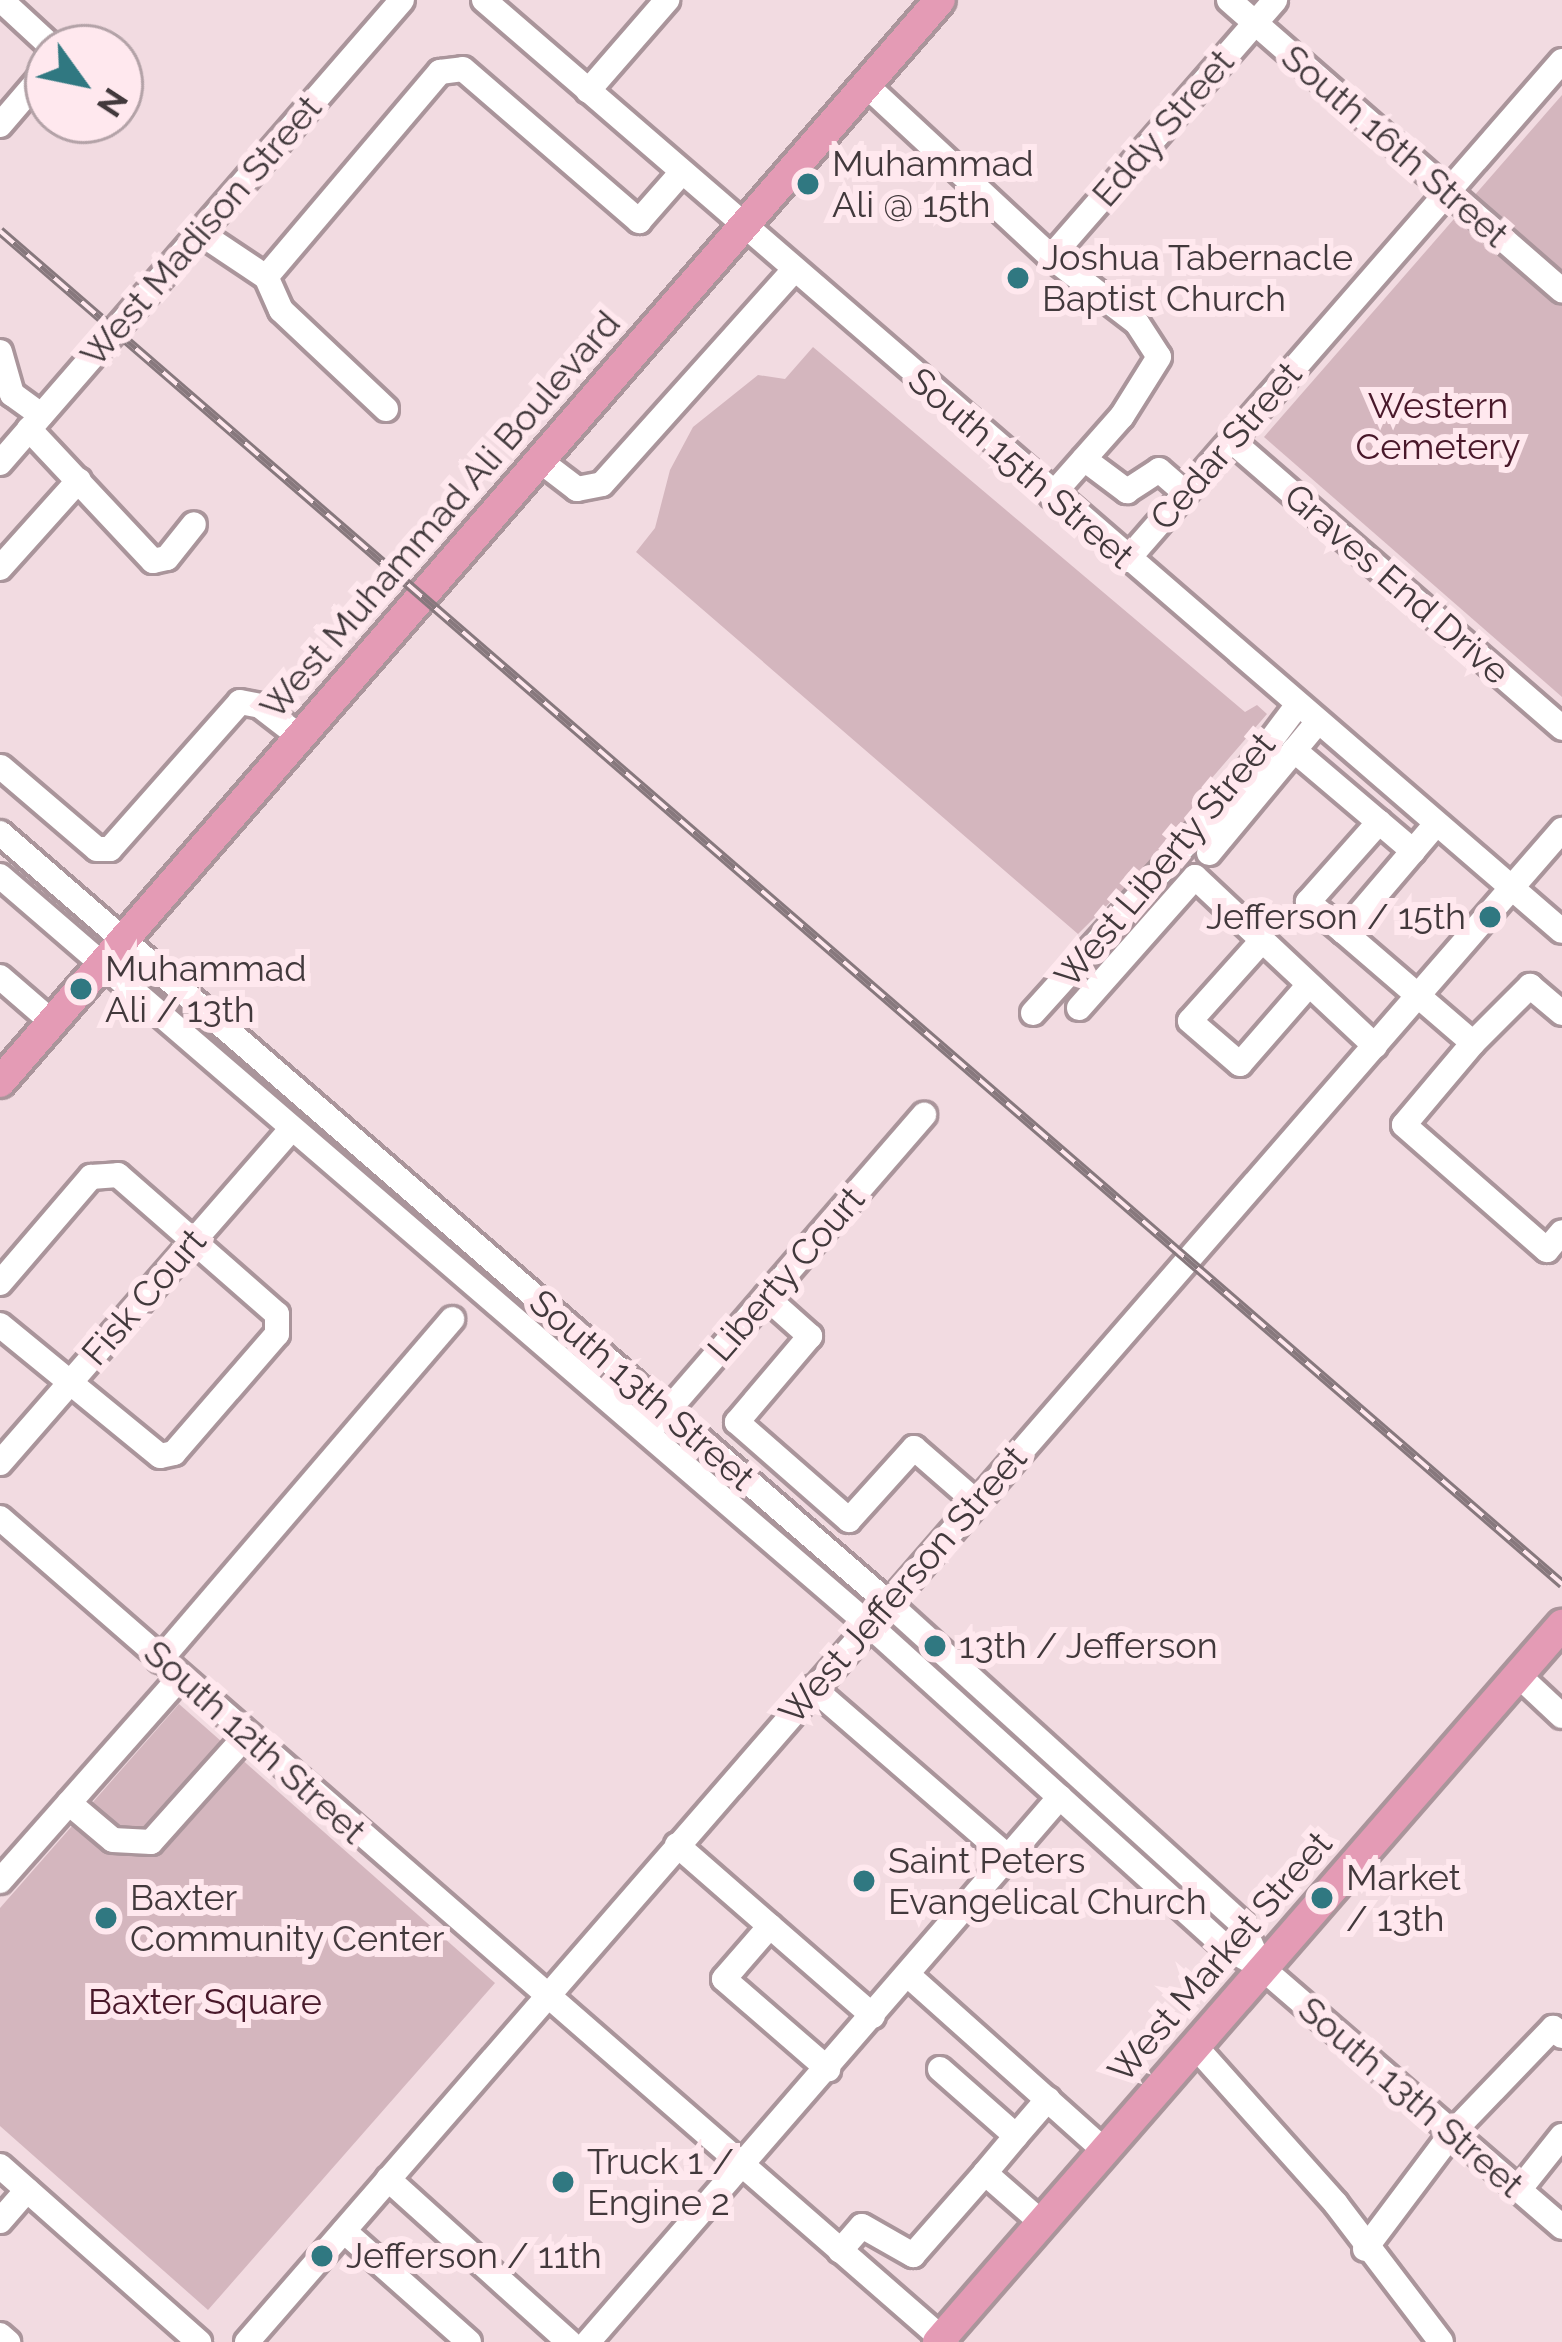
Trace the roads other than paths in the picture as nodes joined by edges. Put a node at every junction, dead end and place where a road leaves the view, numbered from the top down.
1 (1, 0) edge
2 (402, 0) edge
3 (484, 0) edge
4 (667, 0) edge
5 (940, 0) edge
6 (1229, 0) edge
7 (1275, 0) edge
8 (1256, 23) junction
9 (27, 24) edge
10 (1562, 61) edge
11 (867, 86) junction
12 (589, 91) junction
13 (24, 97) edge
14 (0, 125) edge
15 (682, 172) junction
16 (1447, 194) junction
17 (744, 226) junction
18 (200, 233) junction
19 (1051, 257) junction
20 (794, 270) junction
21 (266, 277) junction
22 (1562, 290) edge
23 (2, 362) edge
24 (386, 409) dead end
25 (35, 422) junction
26 (1231, 440) junction
27 (1084, 459) junction
28 (539, 460) junction
29 (0, 463) edge
30 (79, 480) junction
31 (1185, 493) junction
32 (1052, 495) junction
33 (194, 524) dead end
34 (1127, 560) junction
35 (0, 568) edge
36 (1306, 716) junction
37 (1562, 728) edge
38 (299, 736) junction
39 (1294, 750) junction
40 (0, 766) edge
41 (1378, 822) junction
42 (1436, 824) junction
43 (1562, 830) edge
44 (0, 833) edge
45 (1413, 851) junction
46 (1209, 853) dead end
47 (0, 876) edge
48 (1515, 889) junction
49 (1562, 931) edge
50 (1343, 932) junction
51 (123, 939) junction
52 (1259, 944) junction
53 (100, 966) junction
54 (0, 977) edge
55 (1307, 987) junction
56 (1419, 996) junction
57 (1078, 1008) dead end
58 (1034, 1013) dead end
59 (1562, 1013) edge
60 (52, 1022) junction
61 (1473, 1043) junction
62 (1375, 1046) junction
63 (0, 1082) edge
64 (924, 1115) dead end
65 (289, 1132) junction
66 (192, 1241) junction
67 (1557, 1249) edge
68 (0, 1283) edge
69 (766, 1298) junction
70 (452, 1319) dead end
71 (0, 1325) edge
72 (70, 1382) junction
73 (666, 1412) junction
74 (648, 1434) junction
75 (0, 1463) edge
76 (975, 1501) junction
77 (0, 1518) edge
78 (887, 1602) junction
79 (868, 1624) junction
80 (1562, 1625) edge
81 (160, 1660) junction
82 (1518, 1675) junction
83 (178, 1679) junction
84 (813, 1688) junction
85 (1562, 1716) edge
86 (245, 1737) junction
87 (1060, 1797) junction
88 (69, 1803) junction
89 (677, 1845) junction
90 (1009, 1858) junction
91 (0, 1881) edge
92 (770, 1926) junction
93 (1261, 1967) junction
94 (908, 1975) junction
95 (546, 1997) junction
96 (873, 2016) junction
97 (1557, 2032) edge
98 (1194, 2045) junction
99 (827, 2069) junction
100 (940, 2069) dead end
101 (1048, 2099) junction
102 (1452, 2134) junction
103 (1016, 2135) junction
104 (1562, 2136) edge
105 (1104, 2150) junction
106 (0, 2166) edge
107 (744, 2167) junction
108 (985, 2173) junction
109 (388, 2180) junction
110 (27, 2190) junction
111 (1519, 2190) junction
112 (0, 2221) edge
113 (1041, 2222) junction
114 (1562, 2227) edge
115 (344, 2231) junction
116 (1365, 2249) junction
117 (840, 2251) junction
118 (0, 2336) edge
119 (942, 2341) edge
120 (8, 2342) edge
121 (200, 2342) edge
122 (247, 2342) edge
123 (469, 2342) edge
124 (569, 2342) edge
125 (588, 2342) edge
126 (1441, 2342) edge

1 - 9 street
2 - 18 street, West Madison Street
3 - 12 street, South 15th Street
4 - 12 street
5 - 11 main road, West Muhammad Ali Boulevard
6 - 8 street, South 16th Street
7 - 8 street, Eddy Street
8 - 16 street, South 16th Street
8 - 19 street, Eddy Street
10 - 16 street, Cedar Street
11 - 17 main road, West Muhammad Ali Boulevard
11 - 19 street
12 - 15 street, South 15th Street
13 - 14 street
15 - 17 street, South 15th Street
15 - 21 street
16 - 22 street, South 16th Street
16 - 26 street, Cedar Street
17 - 20 street, South 15th Street
17 - 28 main road, West Muhammad Ali Boulevard
18 - 21 street
18 - 25 street, West Madison Street
19 - 27 street
20 - 28 street
20 - 32 street, South 15th Street
21 - 24 street
23 - 25 street
25 - 29 street, West Madison Street
25 - 30 street
26 - 31 street, Cedar Street
26 - 37 street, Graves End Drive
27 - 31 street
27 - 32 street
28 - 38 main road, West Muhammad Ali Boulevard
30 - 33 street
30 - 35 street
31 - 34 street, Cedar Street
32 - 34 street, South 15th Street
34 - 36 street, South 15th Street
36 - 39 street
36 - 42 street, South 15th Street
36 - 58 street, West Liberty Street
38 - 40 street
38 - 51 main road, West Muhammad Ali Boulevard
39 - 41 street
39 - 46 street
41 - 45 street
41 - 50 street
42 - 45 street
42 - 48 street, South 15th Street
43 - 48 street, West Jefferson Street
44 - 51 street, South 13th Street
45 - 50 street
47 - 53 street, South 13th Street
48 - 49 street, South 15th Street
48 - 56 street, West Jefferson Street
50 - 56 street
51 - 53 main road, West Muhammad Ali Boulevard
51 - 73 street, South 13th Street
52 - 55 street
52 - 55 street
52 - 57 street
53 - 60 main road, West Muhammad Ali Boulevard
53 - 65 street, South 13th Street
54 - 60 street
55 - 62 street
56 - 61 street
56 - 62 street, West Jefferson Street
59 - 61 street
60 - 63 main road, West Muhammad Ali Boulevard
61 - 67 street
62 - 76 street, West Jefferson Street
64 - 69 street, Liberty Court
65 - 66 street, Fisk Court
65 - 74 street, South 13th Street
66 - 68 street
66 - 72 street, Fisk Court
66 - 72 street
69 - 73 street, Liberty Court
69 - 76 street
70 - 81 street
71 - 72 street
72 - 75 street, Fisk Court
73 - 74 street, Liberty Court
73 - 78 street, South 13th Street
74 - 79 street, South 13th Street
76 - 78 street, West Jefferson Street
77 - 81 street, South 12th Street
78 - 79 street, West Jefferson Street
78 - 93 street, South 13th Street
79 - 84 street, West Jefferson Street
79 - 87 street, South 13th Street
80 - 82 main road, West Market Street
81 - 83 street, South 12th Street
82 - 85 street
82 - 93 main road, West Market Street
83 - 86 street, South 12th Street
83 - 88 street
84 - 89 street, West Jefferson Street
84 - 90 street
86 - 88 street
86 - 95 street, South 12th Street
87 - 90 street
87 - 93 street, South 13th Street
88 - 91 street
89 - 92 street
89 - 95 street, West Jefferson Street
90 - 94 street
92 - 96 street
92 - 99 street
93 - 98 main road, West Market Street
93 - 102 street, South 13th Street
94 - 96 street
94 - 101 street
95 - 107 street, South 12th Street
95 - 109 street, West Jefferson Street
96 - 99 street
97 - 102 street
98 - 105 main road, West Market Street
98 - 116 street
99 - 107 street
100 - 103 street
101 - 103 street
101 - 105 street
102 - 111 street, South 13th Street
102 - 116 street
103 - 108 street
104 - 111 street
105 - 113 main road, West Market Street
106 - 110 street
107 - 117 street, South 12th Street
107 - 125 street
108 - 113 street
108 - 117 street
109 - 115 street, West Jefferson Street
109 - 124 street
110 - 112 street
110 - 121 street
111 - 114 street, South 13th Street
113 - 119 main road, West Market Street
115 - 122 street, West Jefferson Street
115 - 123 street
116 - 126 street
117 - 119 street, South 12th Street
118 - 120 street

